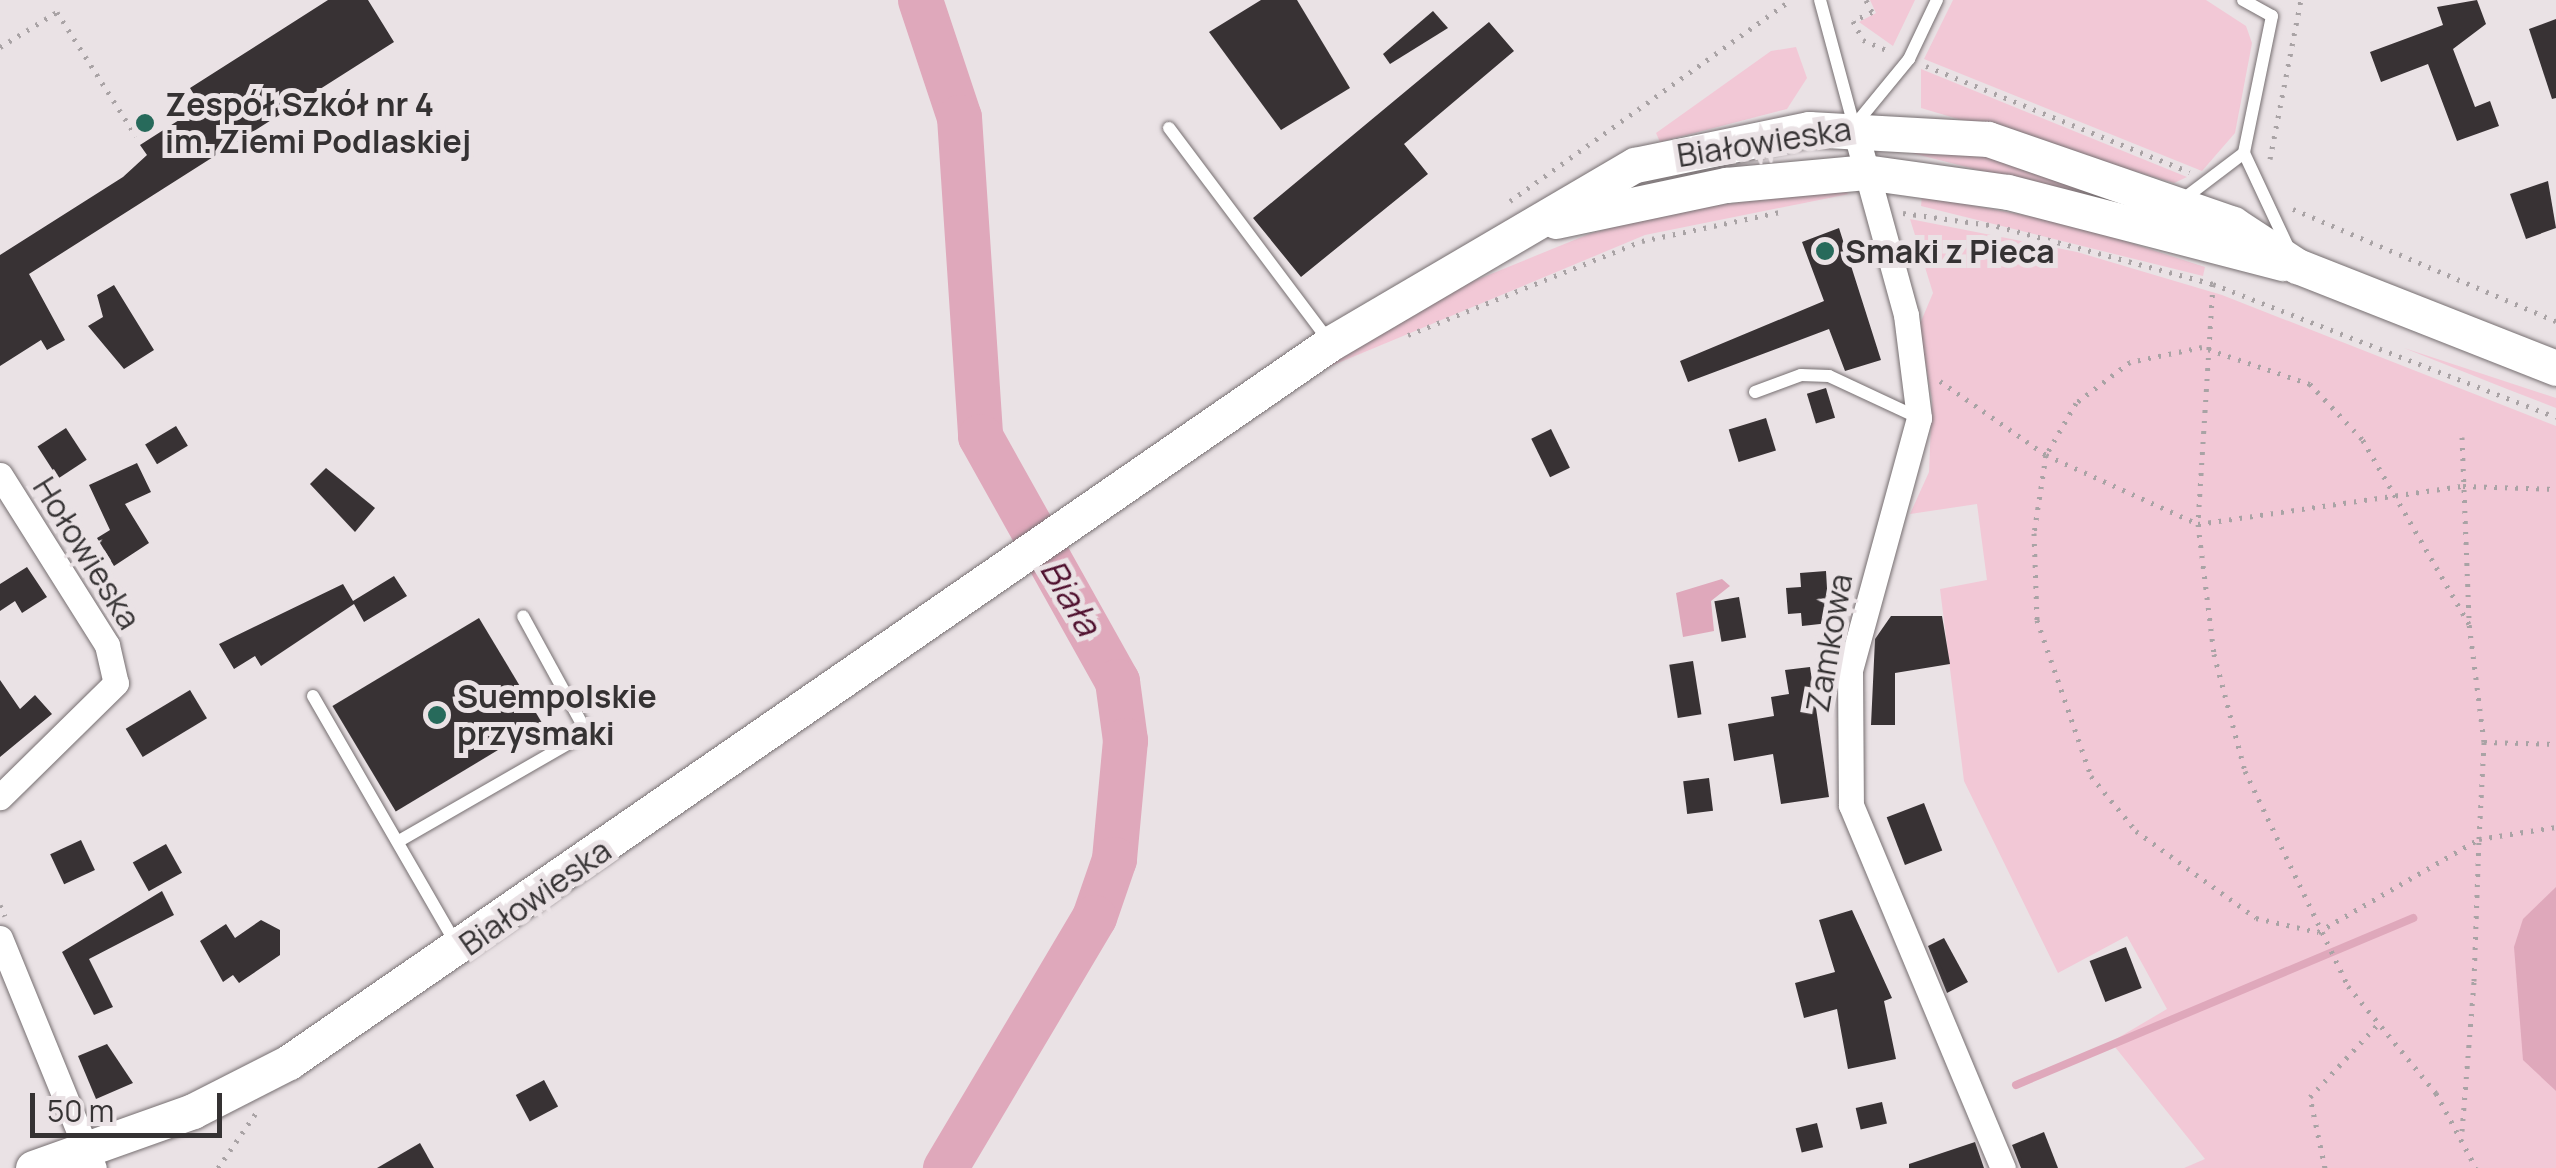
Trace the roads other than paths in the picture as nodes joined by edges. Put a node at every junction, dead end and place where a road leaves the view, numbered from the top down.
1 (1820, 0) edge
2 (1937, 0) edge
3 (2243, 0) edge
4 (1854, 126) junction
5 (1169, 128) dead end
6 (2244, 153) junction
7 (1865, 172) junction
8 (2188, 189) junction
9 (1520, 228) junction
10 (2142, 229) junction
11 (2297, 266) junction
12 (1331, 343) junction
13 (2556, 368) edge
14 (1756, 392) dead end
15 (1919, 418) junction
16 (0, 474) edge
17 (523, 616) dead end
18 (313, 696) dead end
19 (0, 797) edge
20 (399, 841) junction
21 (0, 938) edge
22 (460, 950) junction
23 (91, 1160) edge
24 (33, 1168) edge
25 (2003, 1168) edge

1 - 4 lane
2 - 4 lane
3 - 6 lane
4 - 7 street, Zamkowa
4 - 8 main road, Białowieska
4 - 9 main road, Białowieska
5 - 12 lane
6 - 8 lane
6 - 11 lane
7 - 9 main road, Białowieska
7 - 10 main road, Białowieska
7 - 15 street, Zamkowa
8 - 10 lane
8 - 11 main road, Białowieska
9 - 12 main road, Białowieska
10 - 11 main road, Białowieska
11 - 13 main road, Białowieska
12 - 22 main road, Białowieska
14 - 15 lane
15 - 25 street, Zamkowa
16 - 19 street, Hołowieska
17 - 20 lane
18 - 20 lane
20 - 22 lane
21 - 23 street
22 - 23 main road, Białowieska
23 - 24 main road, Białowieska

